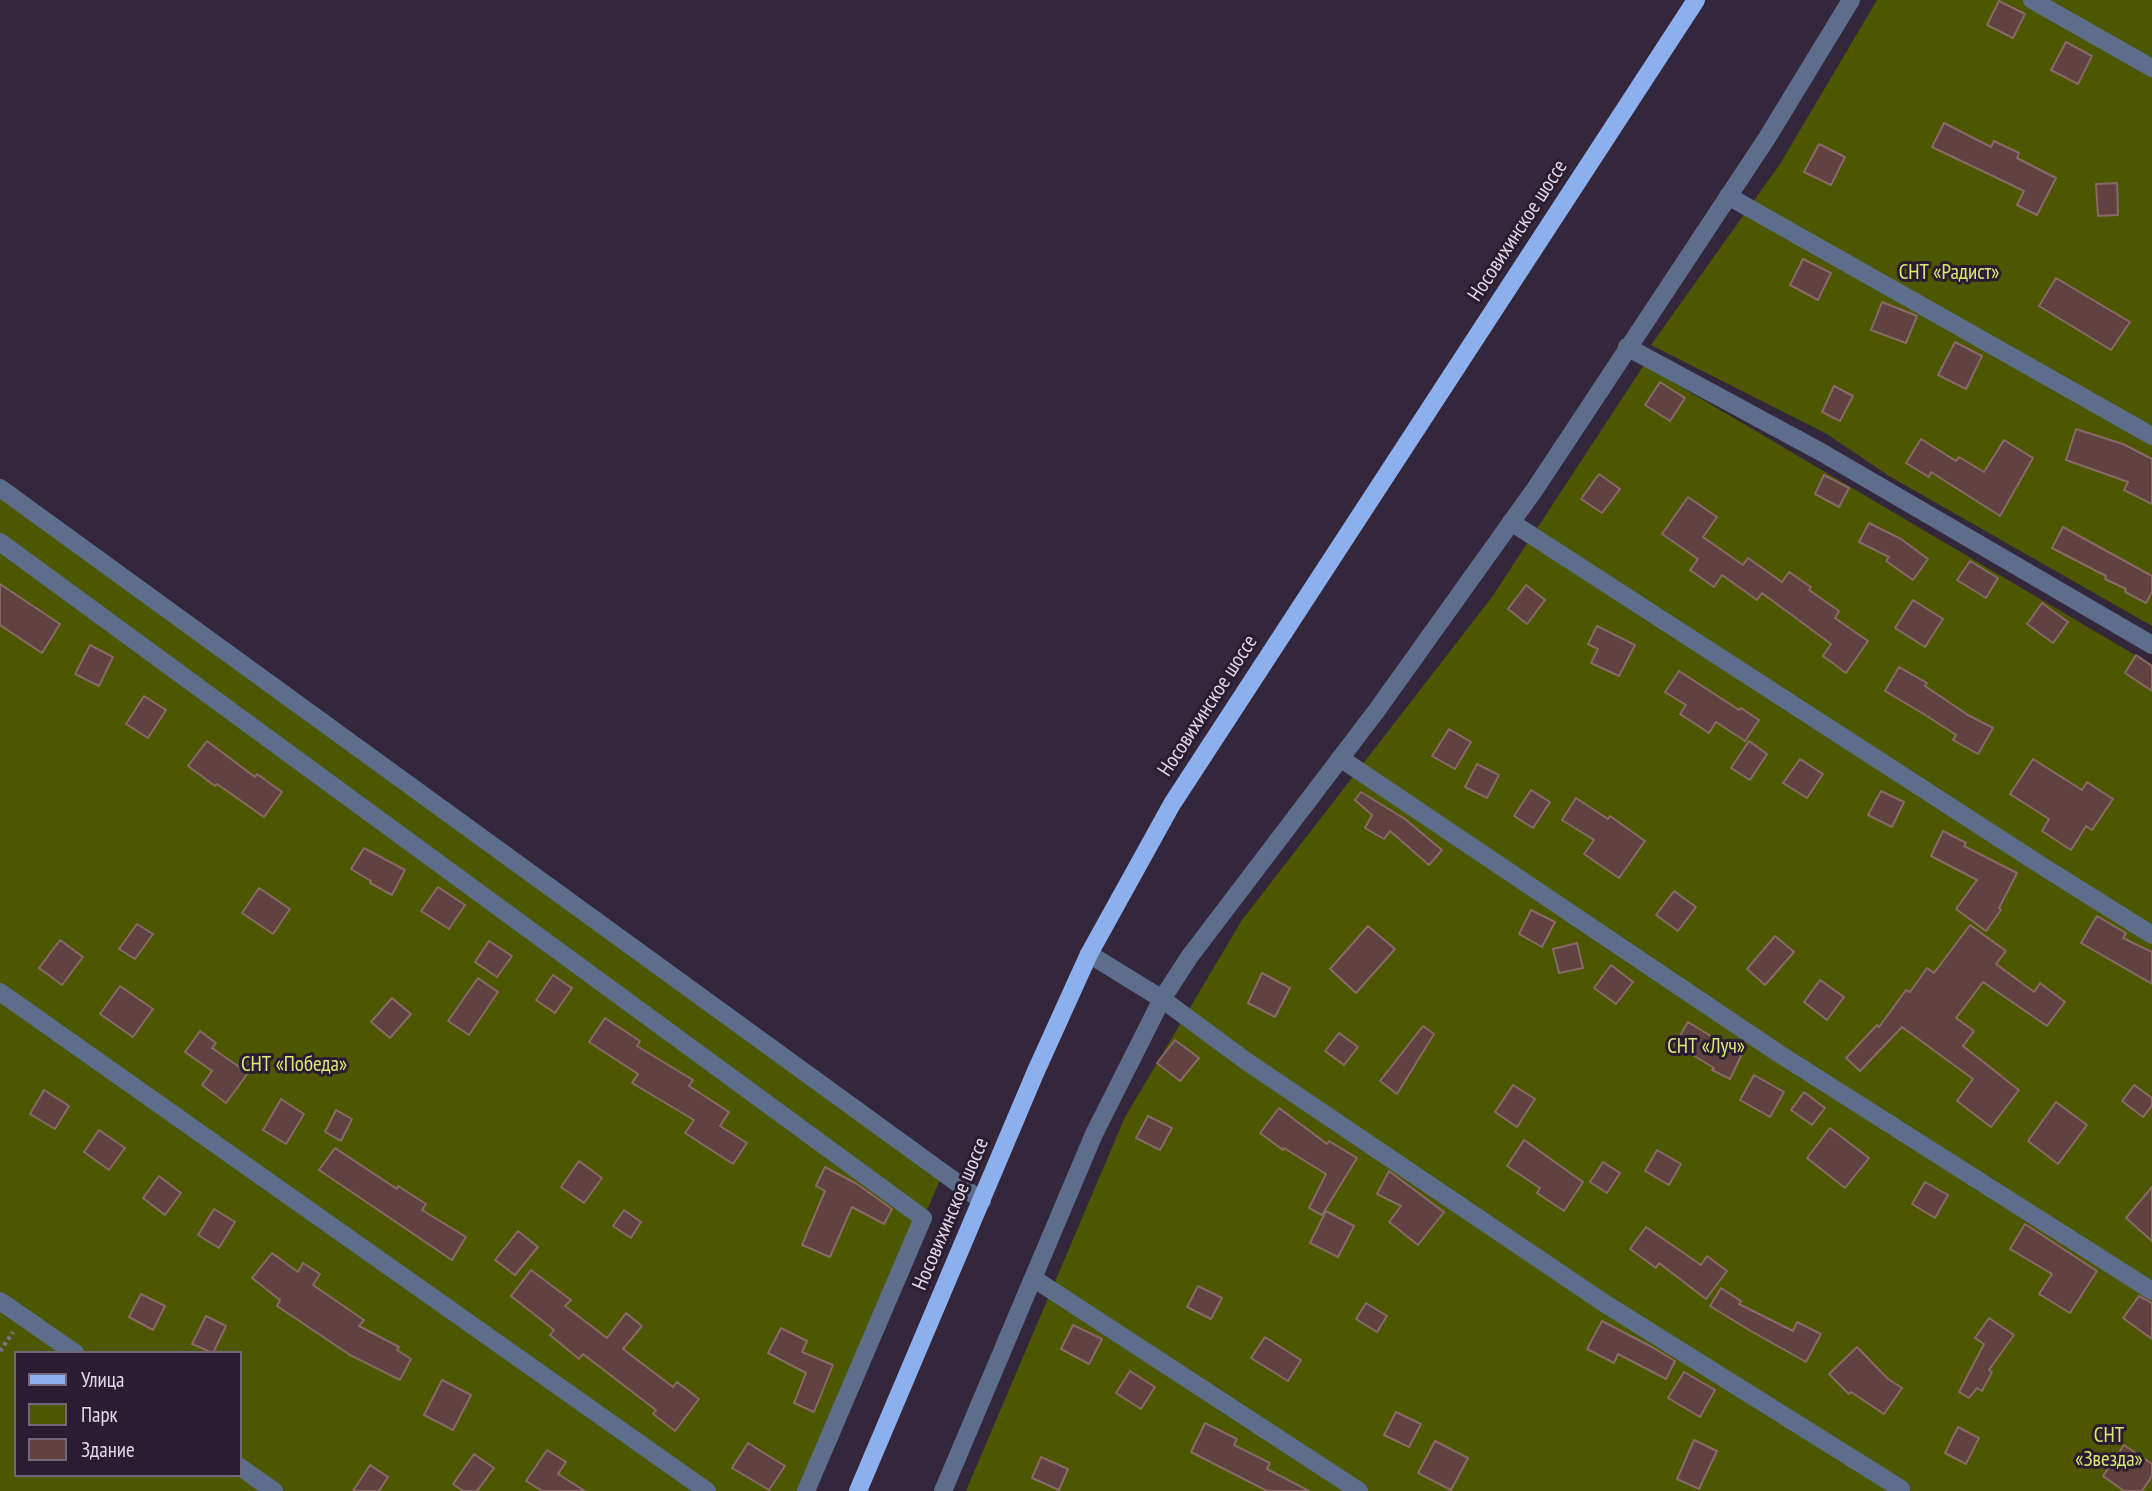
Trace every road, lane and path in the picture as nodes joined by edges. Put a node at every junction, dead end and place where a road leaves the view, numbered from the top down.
1 (1696, 0) edge
2 (1851, 0) edge
3 (2032, 0) edge
4 (2152, 68) edge
5 (1728, 196) junction
6 (1627, 347) junction
7 (2152, 436) edge
8 (0, 488) edge
9 (1511, 522) junction
10 (0, 542) edge
11 (2152, 645) edge
12 (1340, 758) junction
13 (2152, 935) edge
14 (1089, 954) junction
15 (0, 992) edge
16 (1162, 999) junction
17 (982, 1201) junction
18 (1033, 1278) junction
19 (2152, 1291) edge
20 (0, 1301) edge
21 (72, 1351) edge
22 (242, 1468) edge
23 (1901, 1489) dead end
24 (274, 1491) edge
25 (706, 1491) edge
26 (806, 1491) edge
27 (858, 1491) edge
28 (943, 1491) edge
29 (1359, 1491) edge

1 - 14 main road, Носовихинское шоссе
2 - 5 street
3 - 4 street
5 - 6 street
5 - 7 street
6 - 9 street
6 - 11 street
8 - 17 street
9 - 12 street
9 - 13 street
10 - 26 street
12 - 16 street
12 - 19 street
14 - 16 street
14 - 17 main road, Носовихинское шоссе
15 - 25 street
16 - 18 street
16 - 23 street
17 - 27 main road, Носовихинское шоссе
18 - 28 street
18 - 29 street
20 - 21 street
22 - 24 street

